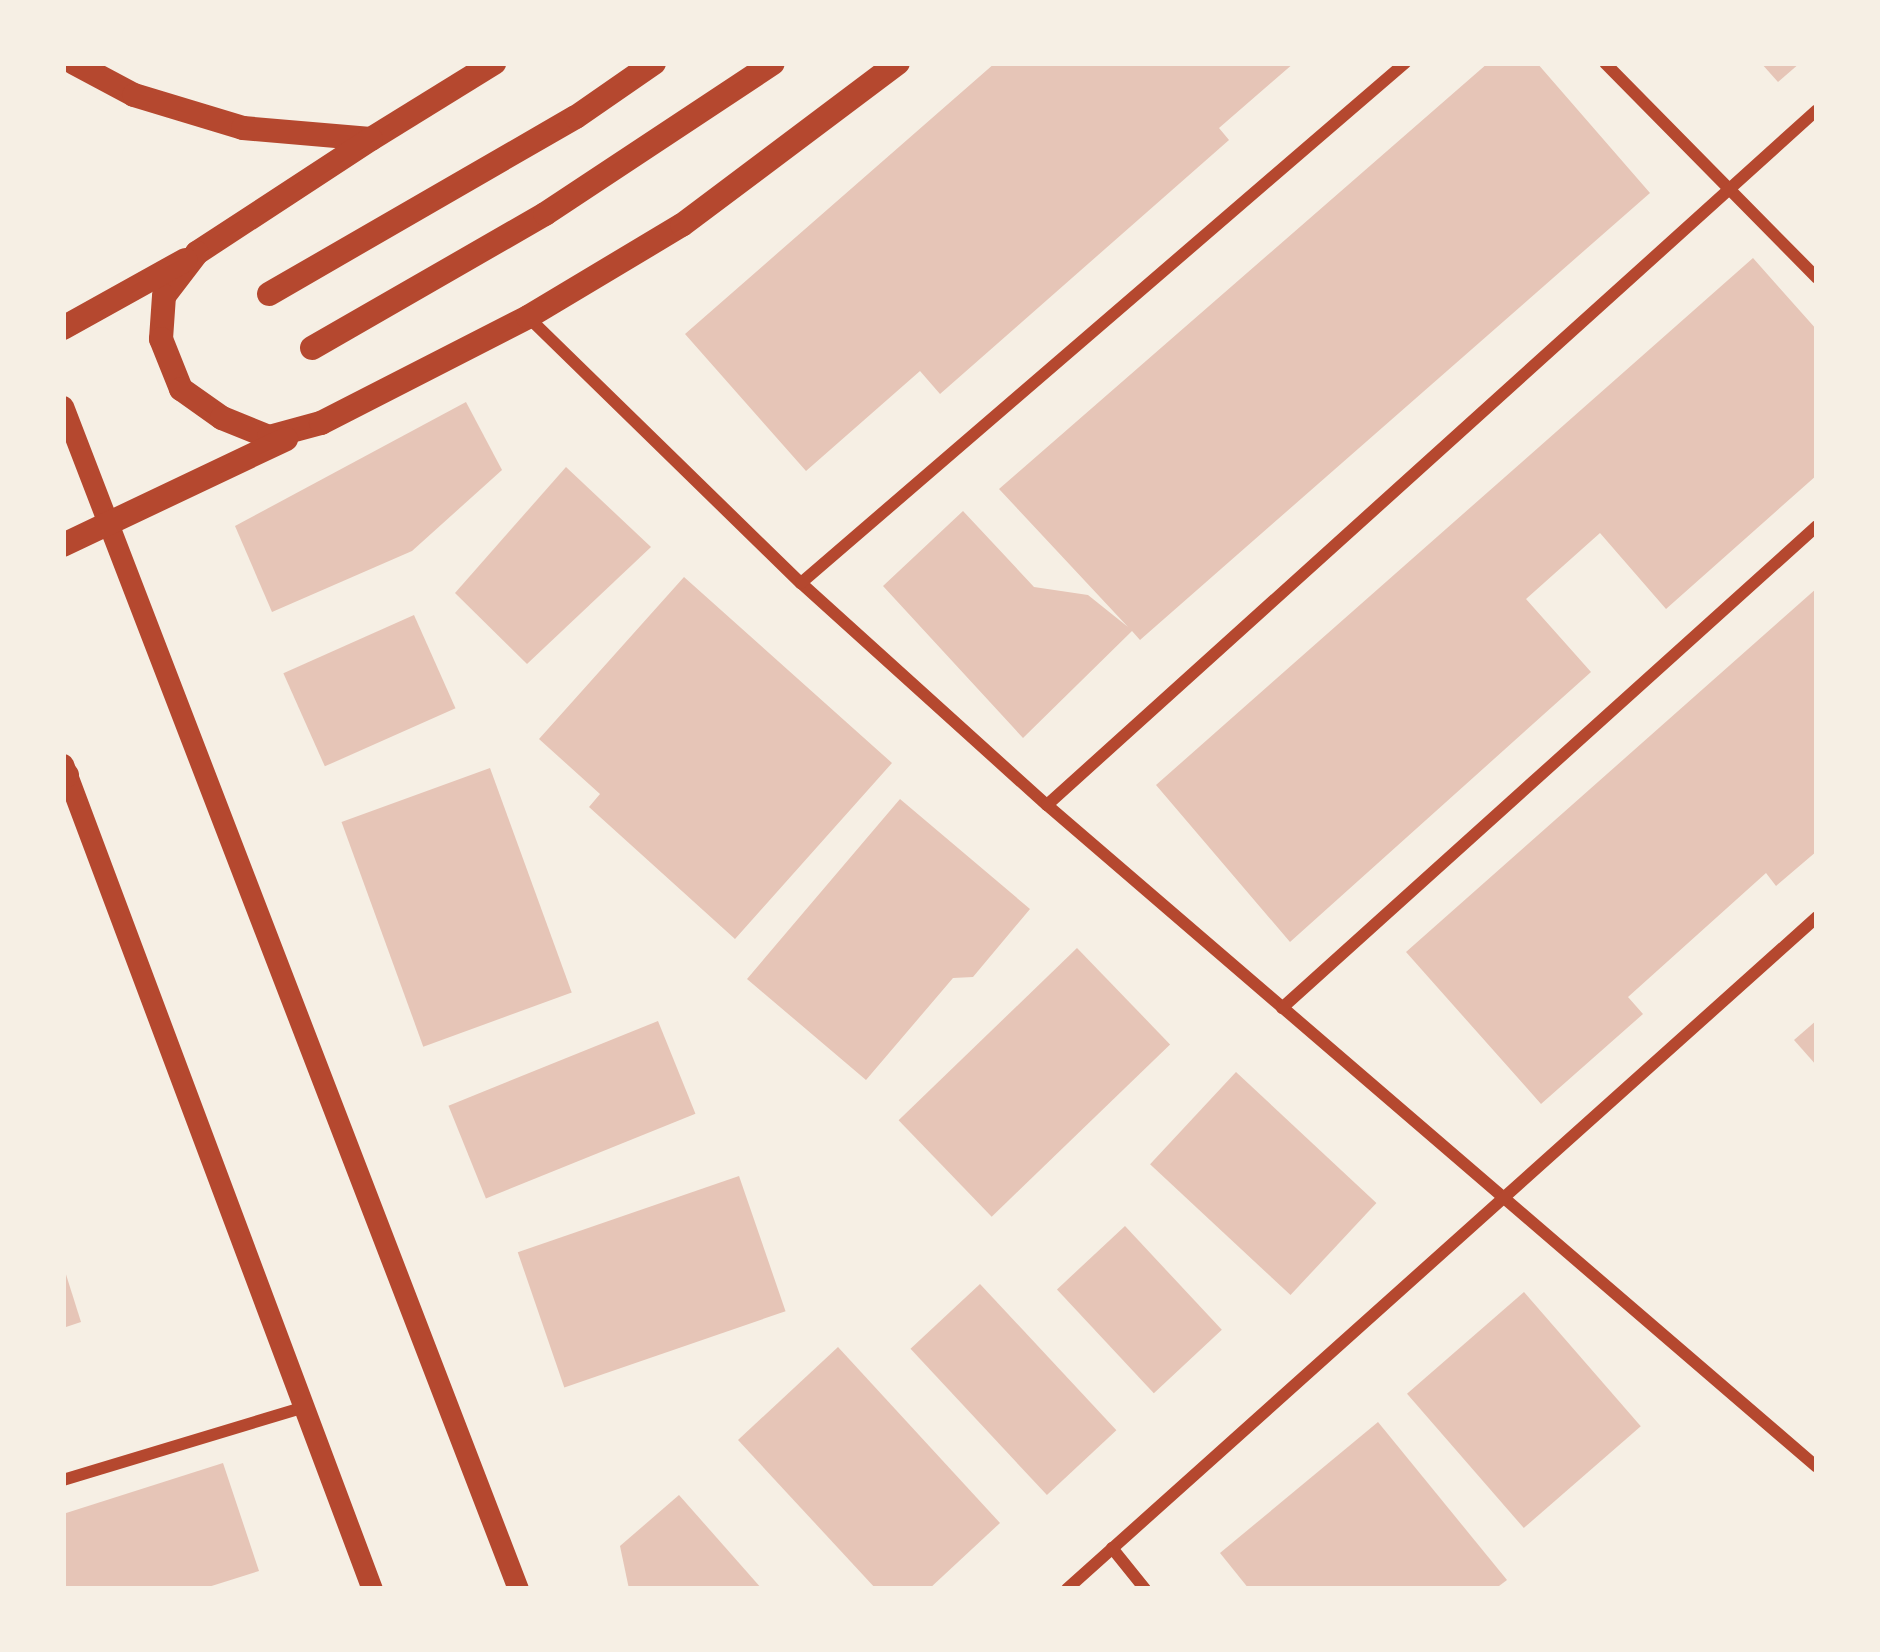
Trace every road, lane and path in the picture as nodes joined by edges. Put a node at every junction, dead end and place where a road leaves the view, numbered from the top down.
1 (74, 63) edge
2 (494, 63) edge
3 (654, 63) edge
4 (773, 63) edge
5 (898, 63) edge
6 (1405, 63) edge
7 (1605, 63) edge
8 (1817, 110) edge
9 (371, 139) junction
10 (1730, 192) junction
11 (197, 253) junction
12 (1817, 278) edge
13 (268, 294) dead end
14 (528, 317) junction
15 (63, 328) edge
16 (312, 348) dead end
17 (63, 406) edge
18 (321, 423) junction
19 (105, 524) junction
20 (1817, 526) edge
21 (63, 545) edge
22 (801, 583) junction
23 (64, 771) edge
24 (1047, 806) junction
25 (1817, 917) edge
26 (1282, 1008) junction
27 (1504, 1193) junction
28 (302, 1408) junction
29 (1817, 1467) edge
30 (63, 1480) edge
31 (1112, 1548) junction
32 (372, 1589) edge
33 (518, 1589) edge
34 (1067, 1589) edge
35 (1145, 1589) edge

1 - 9 main road
2 - 9 main road
3 - 13 main road
4 - 16 main road
5 - 14 main road
6 - 22 street
7 - 10 street
8 - 10 street
9 - 11 main road
10 - 12 street
10 - 24 street
11 - 15 main road
11 - 18 main road
14 - 18 main road
14 - 22 street
17 - 19 street
18 - 19 main road
19 - 21 main road
19 - 33 street
20 - 26 street
22 - 24 street
23 - 28 street
24 - 26 street
25 - 27 street
26 - 27 street
27 - 29 street
27 - 31 street
28 - 30 street
28 - 32 street
31 - 34 street
31 - 35 street

